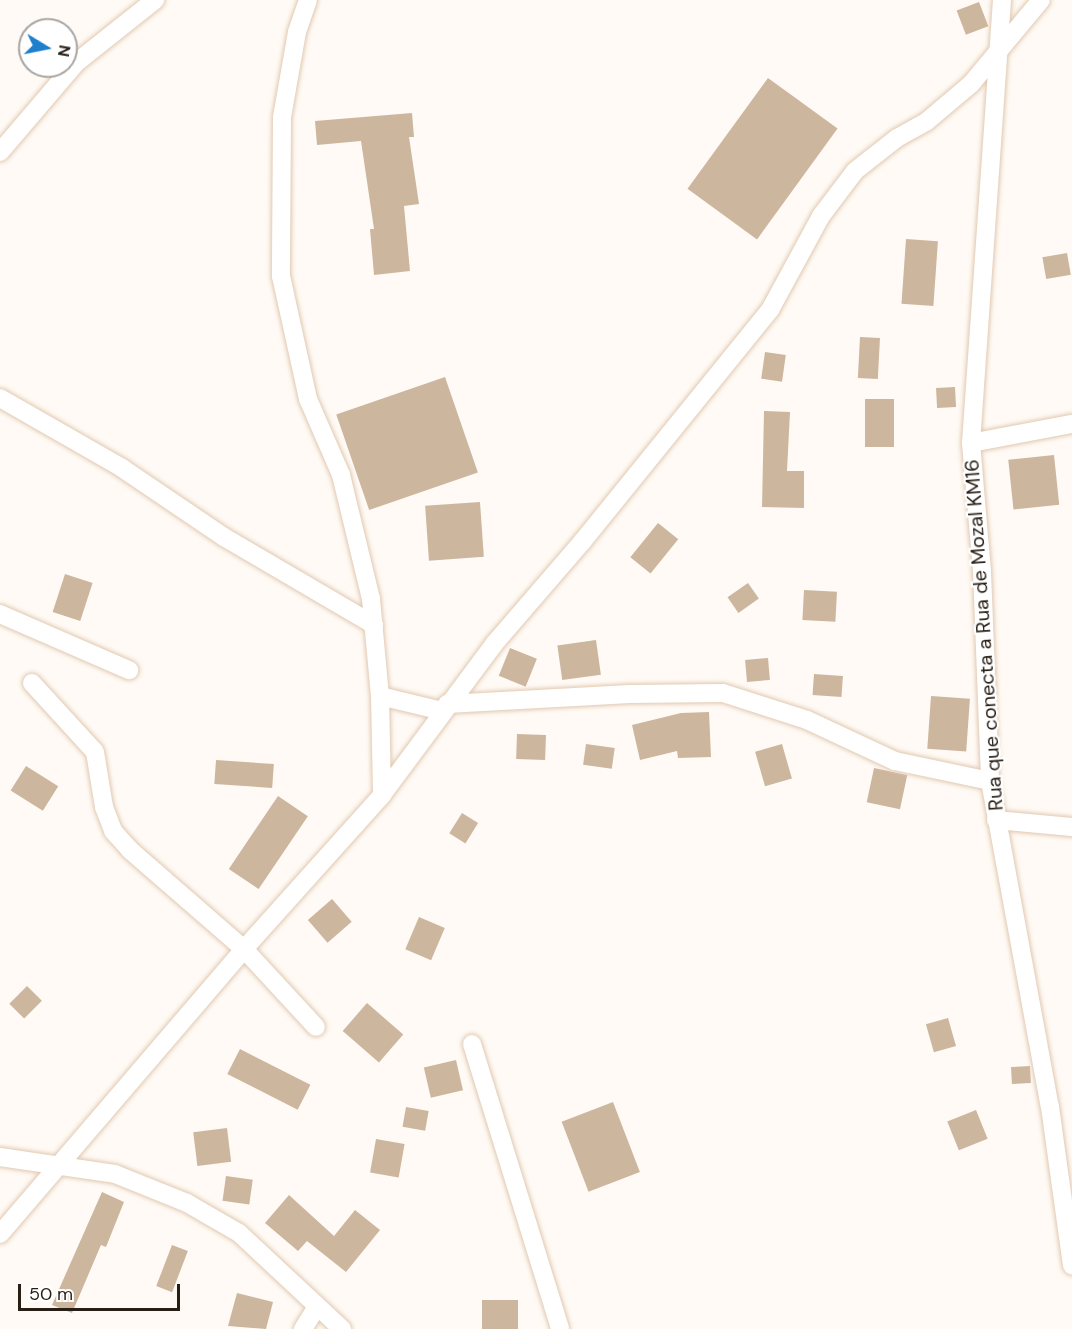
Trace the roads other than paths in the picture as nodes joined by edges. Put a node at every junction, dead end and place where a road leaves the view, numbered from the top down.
1 (155, 0) edge
2 (308, 0) edge
3 (1002, 0) edge
4 (1041, 0) edge
5 (999, 48) junction
6 (0, 152) edge
7 (0, 398) edge
8 (1072, 424) edge
9 (970, 443) junction
10 (0, 614) edge
11 (374, 625) junction
12 (129, 670) dead end
13 (32, 683) dead end
14 (380, 696) junction
15 (445, 708) junction
16 (990, 781) junction
17 (382, 795) junction
18 (996, 820) junction
19 (1072, 827) edge
20 (244, 950) junction
21 (316, 1027) dead end
22 (472, 1044) dead end
23 (0, 1157) edge
24 (63, 1165) junction
25 (0, 1233) edge
26 (1072, 1265) edge
27 (316, 1308) junction
28 (303, 1329) edge
29 (342, 1329) edge
30 (560, 1329) edge

1 - 6 street
2 - 11 street
3 - 5 street, Rua que conecta a Rua de Mozal KM16
4 - 5 street
5 - 9 street, Rua que conecta a Rua de Mozal KM16
5 - 15 street
7 - 11 street
8 - 9 street
9 - 16 street, Rua que conecta a Rua de Mozal KM16
10 - 12 street
11 - 14 street
13 - 20 street
14 - 15 street
14 - 17 street
15 - 16 street
15 - 17 street
16 - 18 street, Rua que conecta a Rua de Mozal KM16
17 - 20 street
18 - 19 street
18 - 26 street, Rua que conecta a Rua de Mozal KM16
20 - 21 street
20 - 24 street
22 - 30 street
23 - 24 street
24 - 25 street
24 - 27 street
27 - 28 street
27 - 29 street

